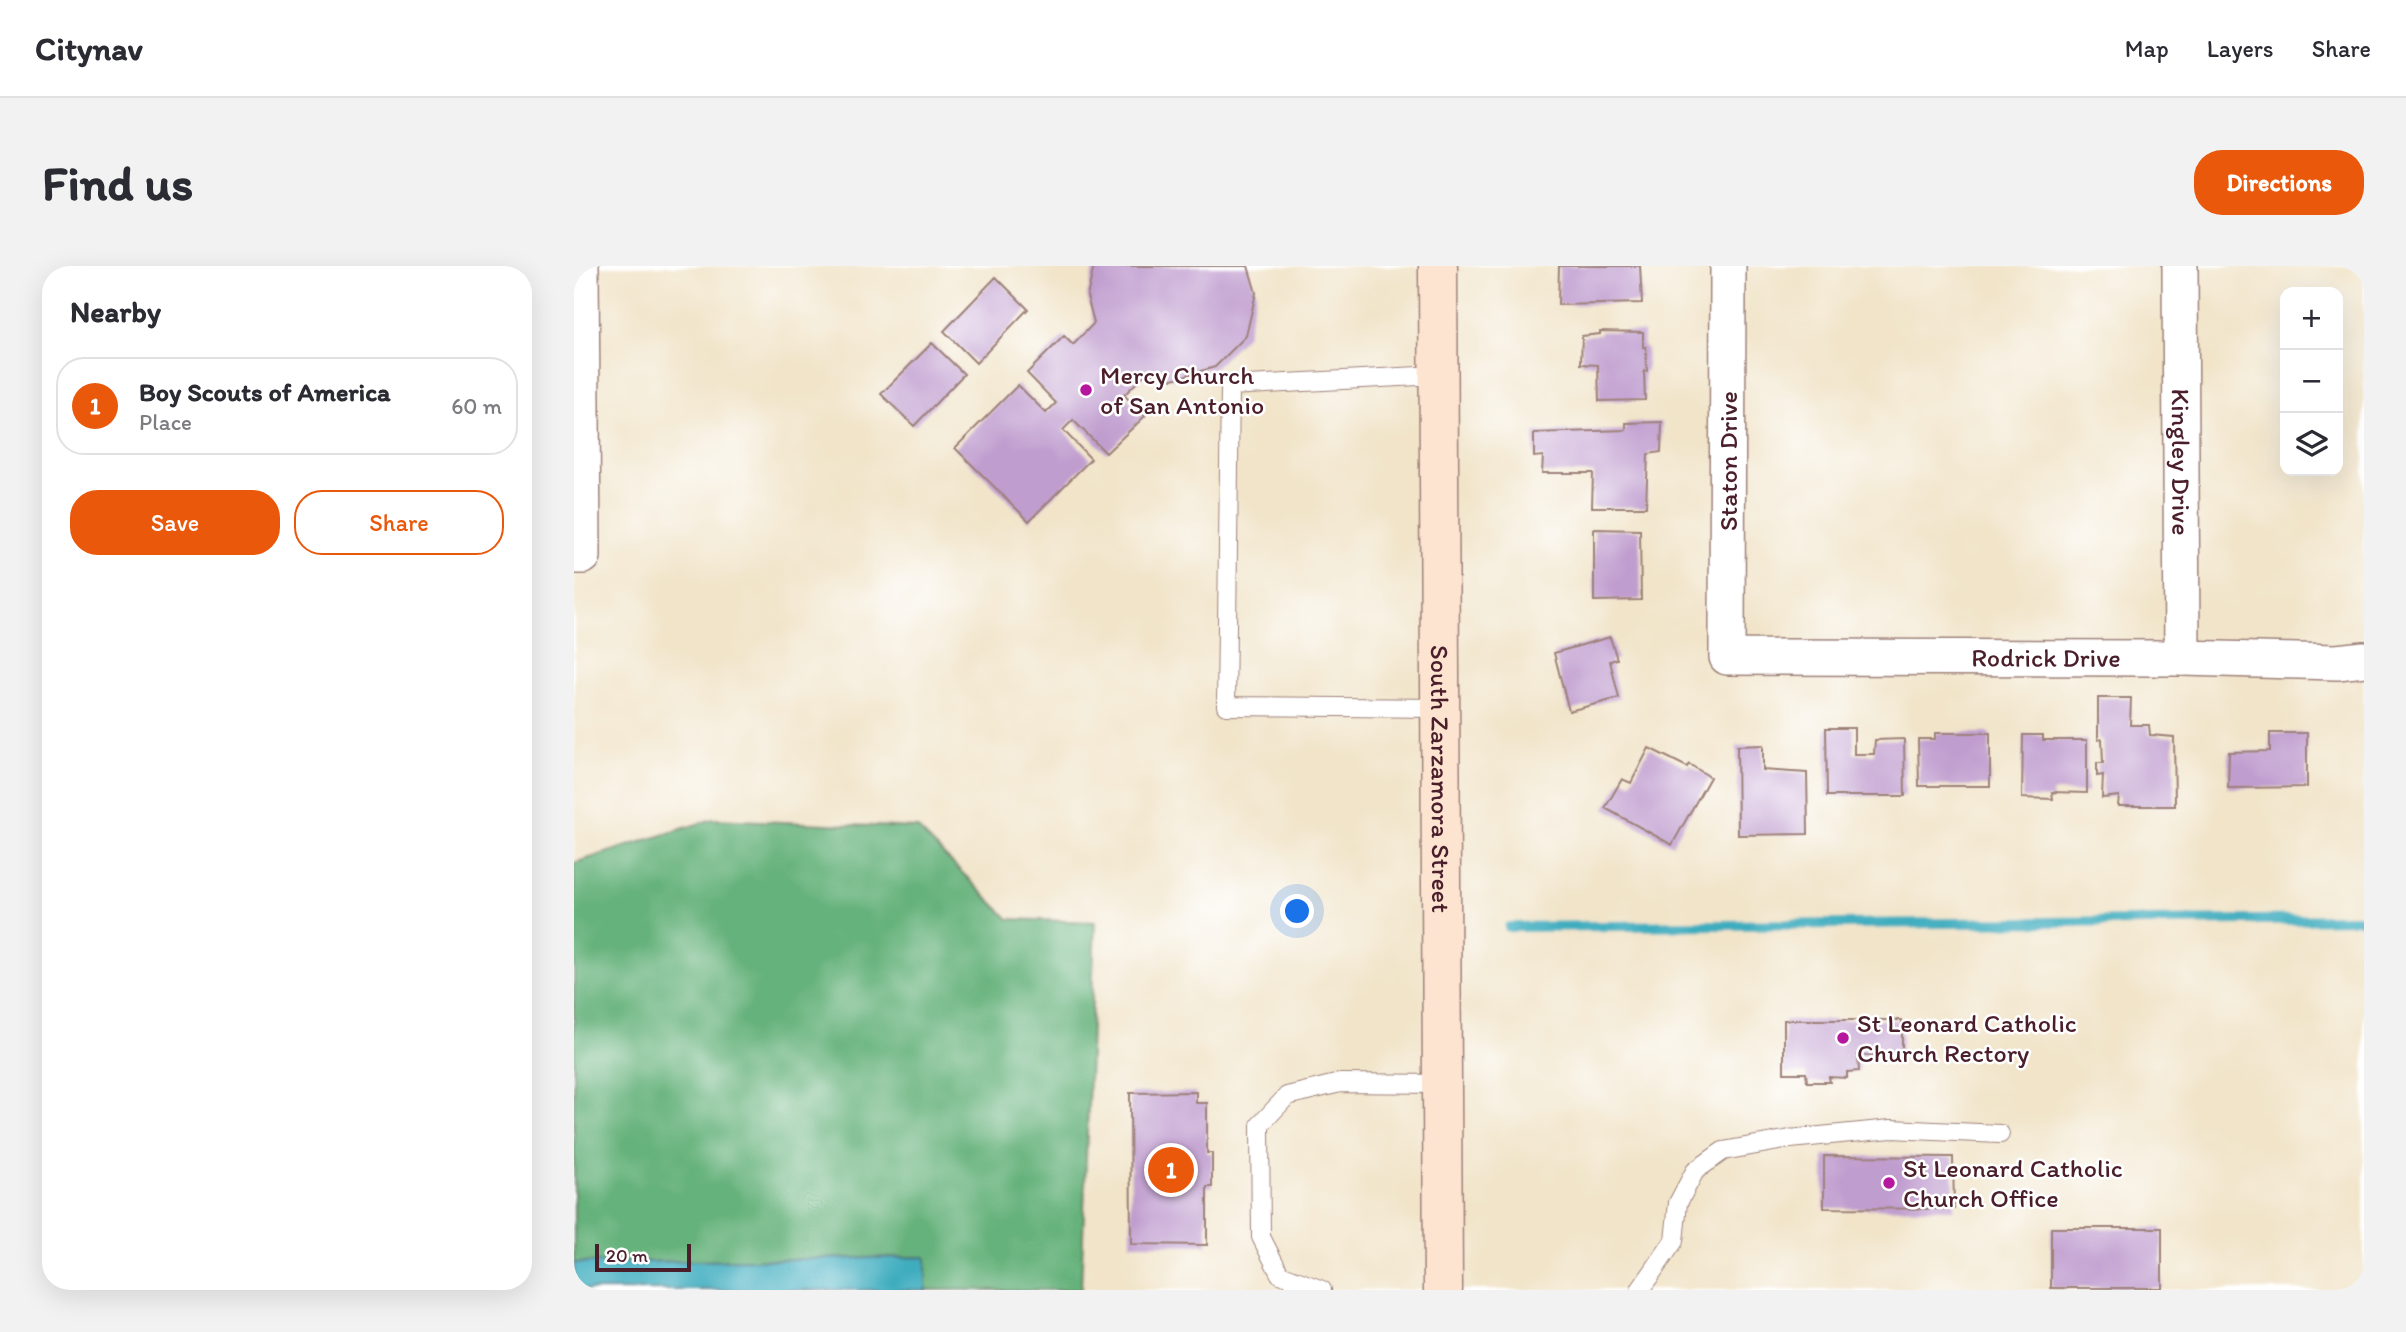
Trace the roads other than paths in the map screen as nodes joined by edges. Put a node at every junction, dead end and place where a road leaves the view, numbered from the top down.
1 (581, 266) edge
2 (1438, 266) edge
3 (1728, 266) edge
4 (2180, 266) edge
5 (1438, 375) junction
6 (579, 556) edge
7 (1727, 657) joint
8 (2182, 658) junction
9 (2364, 659) edge
10 (1440, 708) junction
11 (1442, 1084) junction
12 (2000, 1134) dead end
13 (1322, 1290) edge
14 (1443, 1290) edge
15 (1640, 1290) edge

1 - 6 street
2 - 5 main road, South Zarzamora Street
3 - 7 street, Staton Drive
4 - 8 street, Kingley Drive
5 - 10 main road, South Zarzamora Street
5 - 10 lane
7 - 8 street, Rodrick Drive
8 - 9 street, Rodrick Drive
10 - 11 main road, South Zarzamora Street
11 - 13 lane
11 - 14 main road, South Zarzamora Street
12 - 15 lane

